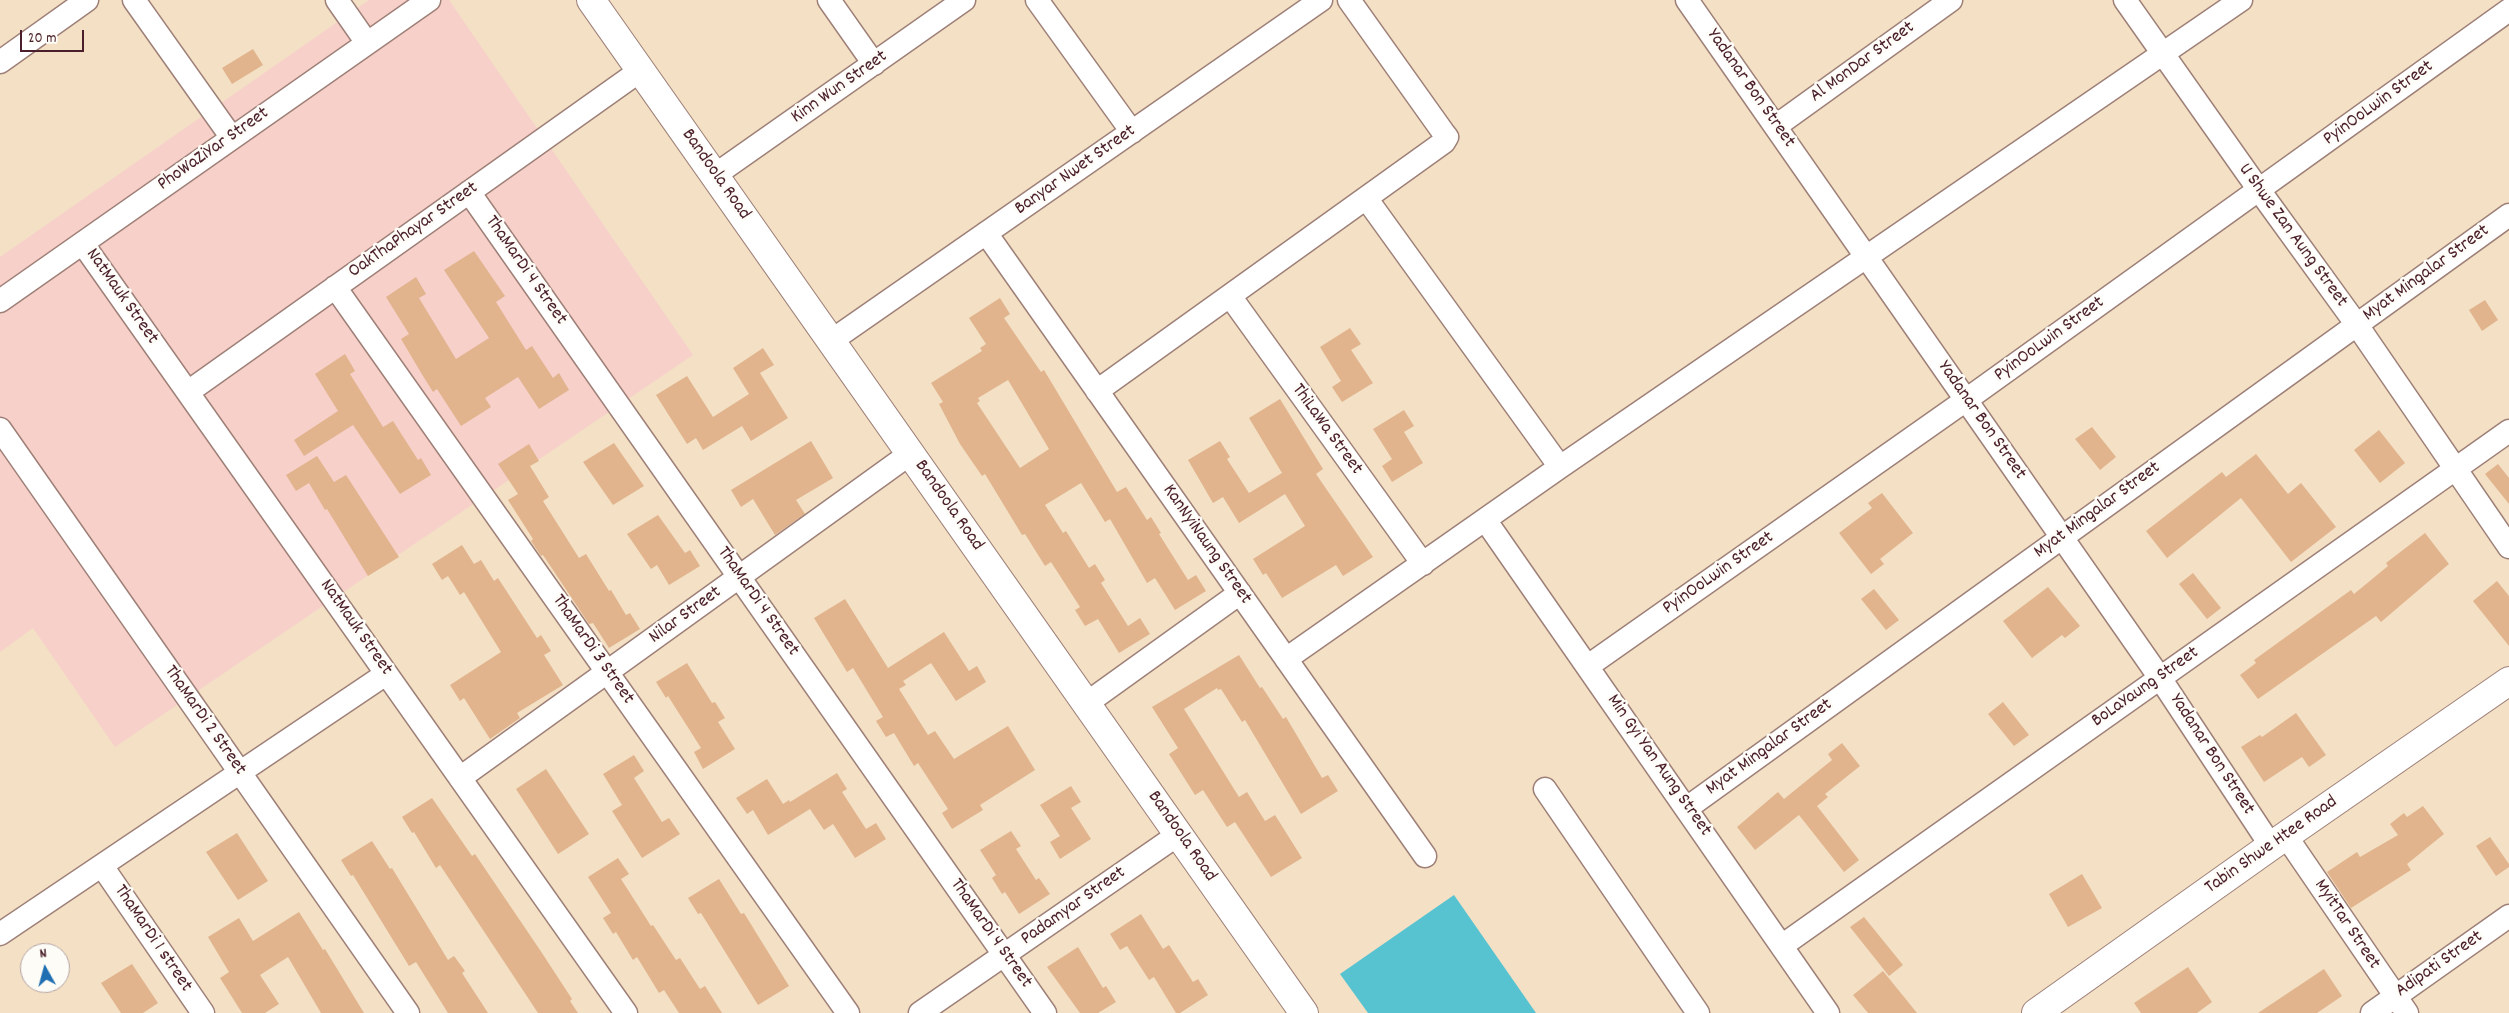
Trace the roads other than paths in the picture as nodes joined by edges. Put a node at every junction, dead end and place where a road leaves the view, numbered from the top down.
1 (87, 0) edge
2 (134, 0) edge
3 (337, 0) edge
4 (429, 0) edge
5 (591, 0) edge
6 (828, 0) edge
7 (964, 0) edge
8 (1037, 0) edge
9 (1320, 0) edge
10 (1349, 0) edge
11 (1687, 0) edge
12 (1951, 0) edge
13 (2126, 0) edge
14 (2241, 0) edge
15 (2509, 10) edge
16 (367, 43) junction
17 (2163, 54) junction
18 (0, 62) edge
19 (874, 64) junction
20 (640, 70) junction
21 (1776, 126) junction
22 (1132, 132) junction
23 (232, 138) junction
24 (715, 175) junction
25 (2258, 190) junction
26 (469, 192) junction
27 (1366, 198) junction
28 (2509, 215) edge
29 (986, 233) junction
30 (83, 244) junction
31 (1867, 258) junction
32 (335, 287) junction
33 (1230, 296) junction
34 (0, 301) edge
35 (2357, 325) junction
36 (831, 342) junction
37 (1097, 391) junction
38 (188, 392) junction
39 (1966, 400) junction
40 (0, 429) edge
41 (2509, 431) edge
42 (910, 453) junction
43 (1560, 467) junction
44 (2455, 469) junction
45 (1486, 520) junction
46 (2062, 537) junction
47 (2509, 547) edge
48 (1423, 564) junction
49 (740, 578) junction
50 (1240, 593) junction
51 (1286, 659) junction
52 (1588, 666) junction
53 (608, 673) junction
54 (386, 674) junction
55 (2160, 678) junction
56 (2509, 681) edge
57 (1087, 703) junction
58 (240, 773) junction
59 (460, 778) junction
60 (1545, 789) dead end
61 (1687, 808) junction
62 (1179, 834) junction
63 (2278, 841) junction
64 (1425, 856) dead end
65 (102, 866) junction
66 (2509, 916) edge
67 (0, 934) edge
68 (1783, 945) junction
69 (1004, 955) junction
70 (2401, 1005) edge
71 (203, 1013) edge
72 (408, 1013) edge
73 (626, 1013) edge
74 (848, 1013) edge
75 (920, 1013) edge
76 (1045, 1013) edge
77 (1304, 1013) edge
78 (1698, 1013) edge
79 (1828, 1013) edge
80 (2036, 1013) edge
81 (2372, 1013) edge

1 - 18 street
2 - 23 street
3 - 16 street
4 - 16 street, PhoWaZiYar Street
5 - 20 street, Bandoola Road
6 - 19 street
7 - 19 street, Kinn Wun Street
8 - 22 street
9 - 22 street, Banyar Nwet Street
10 - 27 street
11 - 21 street, Yadanar Bon Street
12 - 21 street, Al MonDar Street
13 - 17 street, U Shwe Zan Aung Street
14 - 17 street
15 - 25 street, PyinOoLwin Street
16 - 23 street, PhoWaZiYar Street
17 - 25 street, U Shwe Zan Aung Street
17 - 31 street
19 - 24 street, Kinn Wun Street
20 - 24 street, Bandoola Road
20 - 26 street, OakThaPhayar Street
21 - 31 street, Yadanar Bon Street
22 - 29 street, Banyar Nwet Street
23 - 30 street, PhoWaZiYar Street
24 - 36 street, Bandoola Road
25 - 35 street, U Shwe Zan Aung Street
25 - 39 street, PyinOoLwin Street
26 - 32 street, OakThaPhayar Street
26 - 49 street, ThaMarDi 4 Street
27 - 33 street
27 - 43 street
28 - 35 street, Myat Mingalar Street
29 - 36 street, Banyar Nwet Street
29 - 37 street, KanNyiNaung Street
30 - 34 street, PhoWaZiYar Street
30 - 38 street, NatMauk Street
31 - 39 street, Yadanar Bon Street
31 - 43 street
32 - 38 street, OakThaPhayar Street
32 - 53 street, ThaMarDi 3 Street
33 - 37 street
33 - 48 street, ThiLaWa Street
35 - 44 street, U Shwe Zan Aung Street
35 - 46 street, Myat Mingalar Street
36 - 42 street, Bandoola Road
37 - 50 street, KanNyiNaung Street
38 - 54 street, NatMauk Street
39 - 46 street, Yadanar Bon Street
39 - 52 street, PyinOoLwin Street
40 - 58 street, ThaMarDi 2 Street
41 - 44 street, BoLaYaung Street
42 - 49 street, Nilar Street
42 - 57 street, Bandoola Road
43 - 45 street
44 - 47 street, U Shwe Zan Aung Street
44 - 55 street, BoLaYaung Street
45 - 48 street
45 - 52 street, Min Gyi Yan Aung Street
46 - 55 street, Yadanar Bon Street
46 - 61 street, Myat Mingalar Street
48 - 51 street
49 - 53 street, Nilar Street
49 - 69 street, ThaMarDi 4 Street
50 - 51 street, KanNyiNaung Street
50 - 57 street
51 - 64 street, KanNyiNaung Street
52 - 61 street, Min Gyi Yan Aung Street
53 - 59 street, Nilar Street
53 - 74 street, ThaMarDi 3 Street
54 - 58 street
54 - 59 street, NatMauk Street
55 - 63 street, Yadanar Bon Street
55 - 68 street, BoLaYaung Street
56 - 63 street, Tabin Shwe Htee Road
57 - 62 street, Bandoola Road
58 - 65 street
58 - 72 street, ThaMarDi 2 Street
59 - 73 street, NatMauk Street
60 - 78 street
61 - 68 street, Min Gyi Yan Aung Street
62 - 69 street, Padamyar Street
62 - 77 street, Bandoola Road
63 - 70 street, MyitTar Street
63 - 80 street, Tabin Shwe Htee Road
65 - 67 street
65 - 71 street, ThaMarDi 1 street
66 - 70 street, Adipati Street
68 - 79 street, Min Gyi Yan Aung Street
69 - 75 street, Padamyar Street
69 - 76 street, ThaMarDi 4 Street
70 - 81 street, Adipati Street

